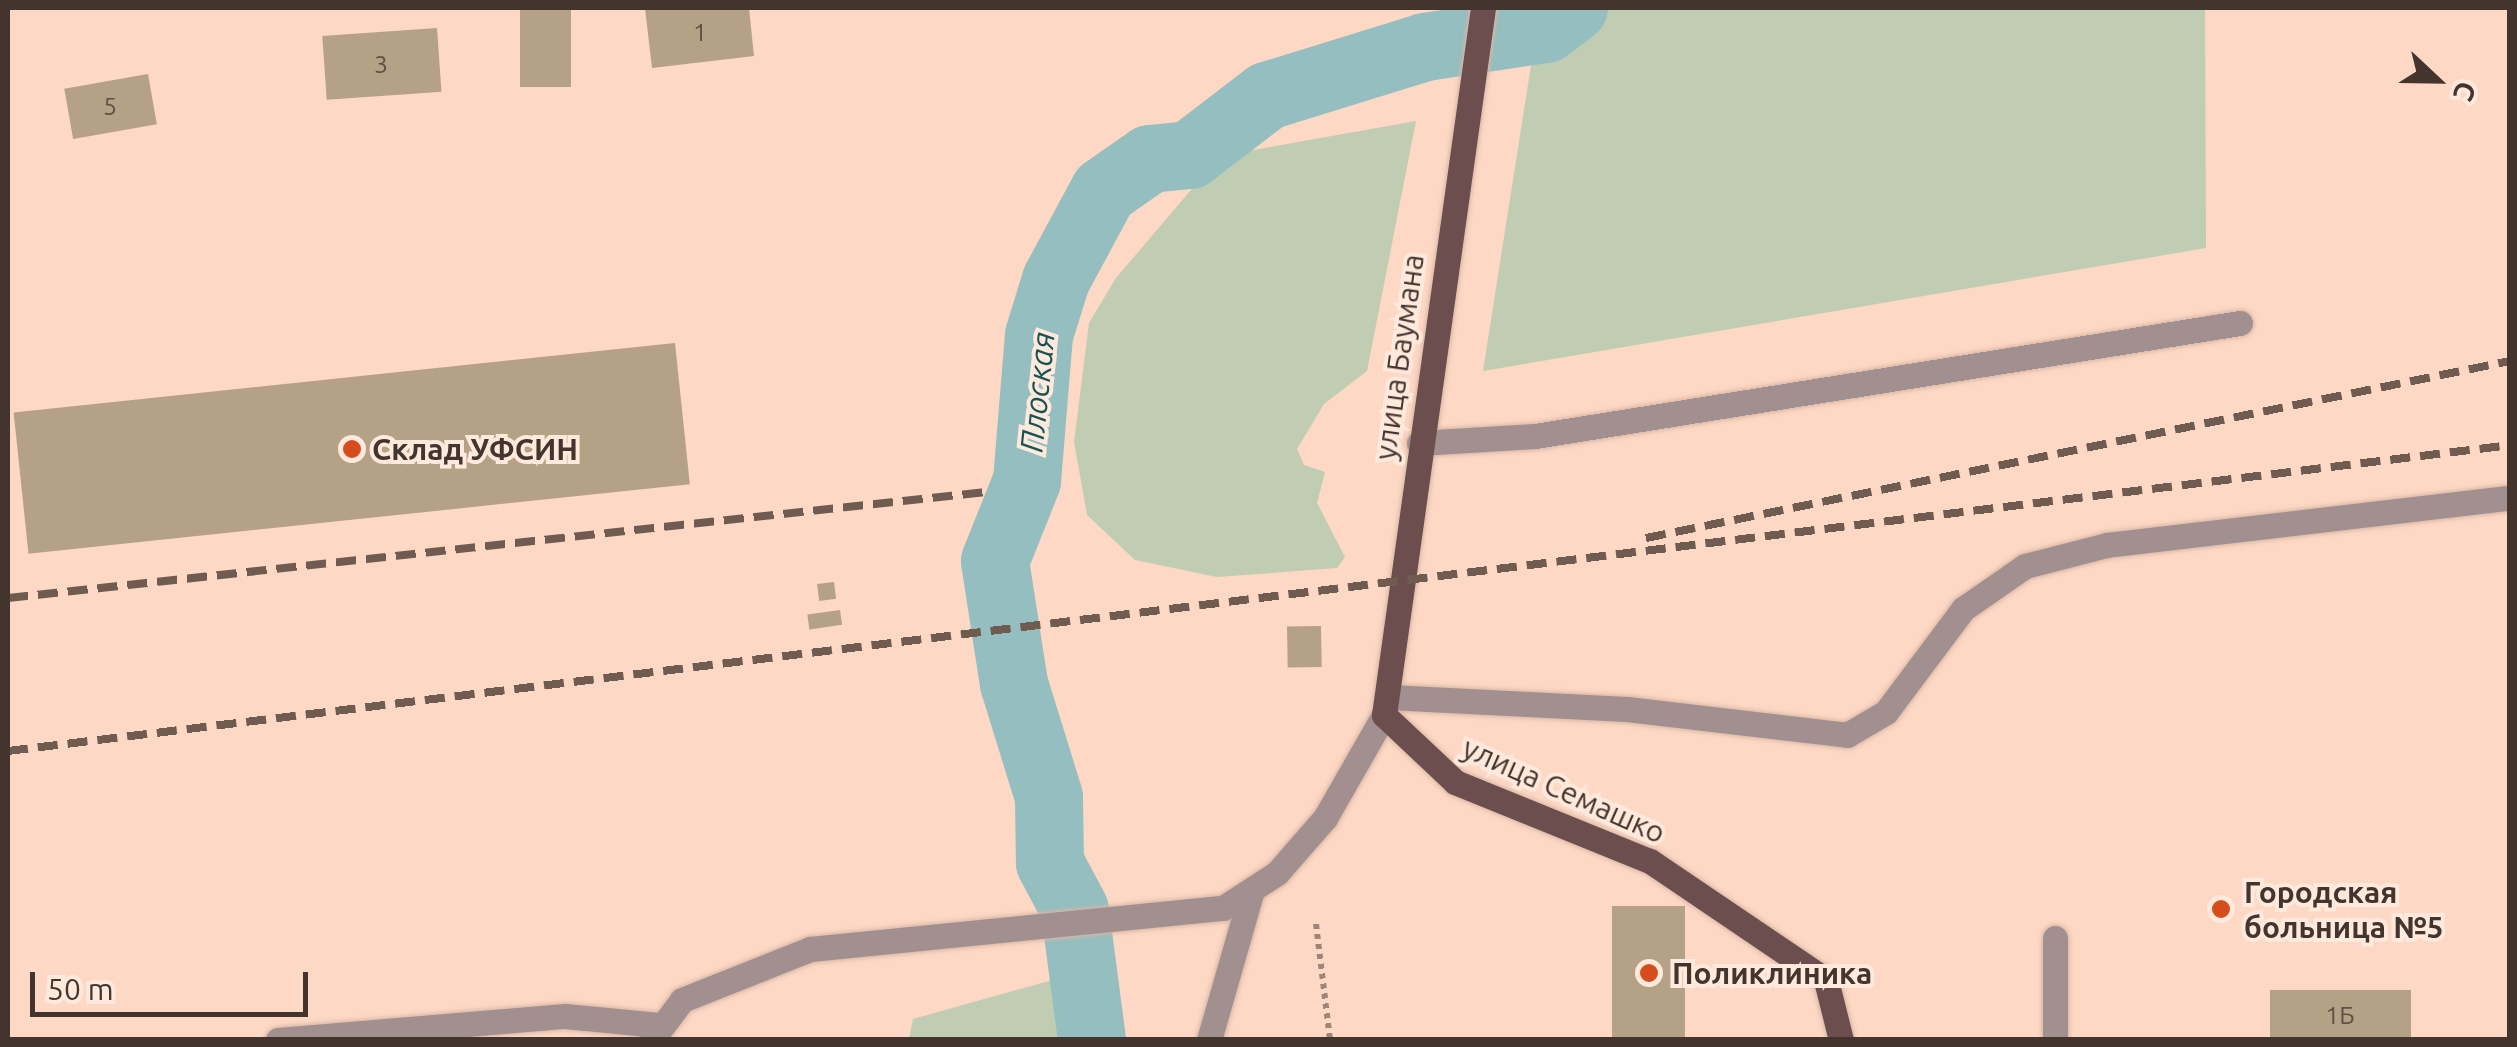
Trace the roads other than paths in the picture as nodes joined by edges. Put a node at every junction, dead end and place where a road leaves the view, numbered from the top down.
1 (1483, 8) edge
2 (2240, 323) dead end
3 (1419, 443) junction
4 (2510, 498) edge
5 (1386, 706) junction
6 (1251, 894) junction
7 (2055, 938) dead end
8 (656, 1032) edge
9 (278, 1040) edge
10 (1209, 1040) edge
11 (1841, 1040) edge
12 (2055, 1040) edge

1 - 3 main road, улица Баумана
2 - 3 street
3 - 5 main road, улица Баумана
4 - 5 street
5 - 6 street
5 - 11 main road, улица Семашко
6 - 8 street
6 - 10 street
7 - 12 street
8 - 9 street

